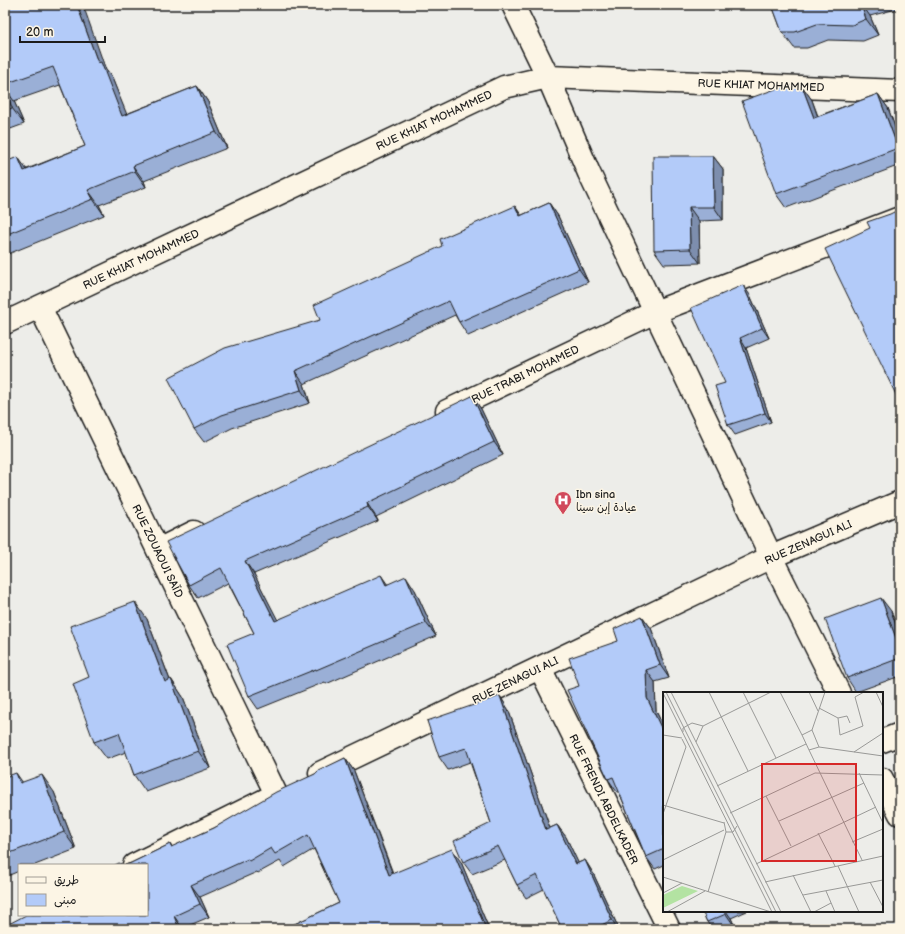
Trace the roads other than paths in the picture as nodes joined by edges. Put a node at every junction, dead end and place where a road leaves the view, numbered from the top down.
1 (513, 5) edge
2 (548, 77) junction
3 (900, 91) edge
4 (900, 218) edge
5 (40, 307) junction
6 (655, 312) junction
7 (5, 323) edge
8 (432, 419) edge
9 (900, 502) edge
10 (215, 522) edge
11 (158, 550) junction
12 (771, 557) junction
13 (540, 668) junction
14 (838, 692) edge
15 (900, 734) edge
16 (883, 741) edge
17 (883, 781) edge
18 (290, 788) junction
19 (900, 814) edge
20 (136, 864) edge
21 (669, 929) edge

1 - 2 street
2 - 3 street, RUE KHIAT MOHAMMED
2 - 5 street, RUE KHIAT MOHAMMED
2 - 6 street
4 - 6 street, RUE TRABI MOHAMED
5 - 7 street, RUE KHIAT MOHAMMED
5 - 11 street, RUE ZOUAOUI SAÏD
6 - 8 street, RUE TRABI MOHAMED
6 - 12 street
9 - 12 street, RUE ZENAGUI ALI
10 - 11 street
11 - 18 street, RUE ZOUAOUI SAÏD
12 - 13 street, RUE ZENAGUI ALI
12 - 14 street
13 - 18 street, RUE ZENAGUI ALI
13 - 21 street, RUE FRENDI ABDELKADER
15 - 16 street
17 - 19 street
18 - 20 street, RUE ZENAGUI ALI

